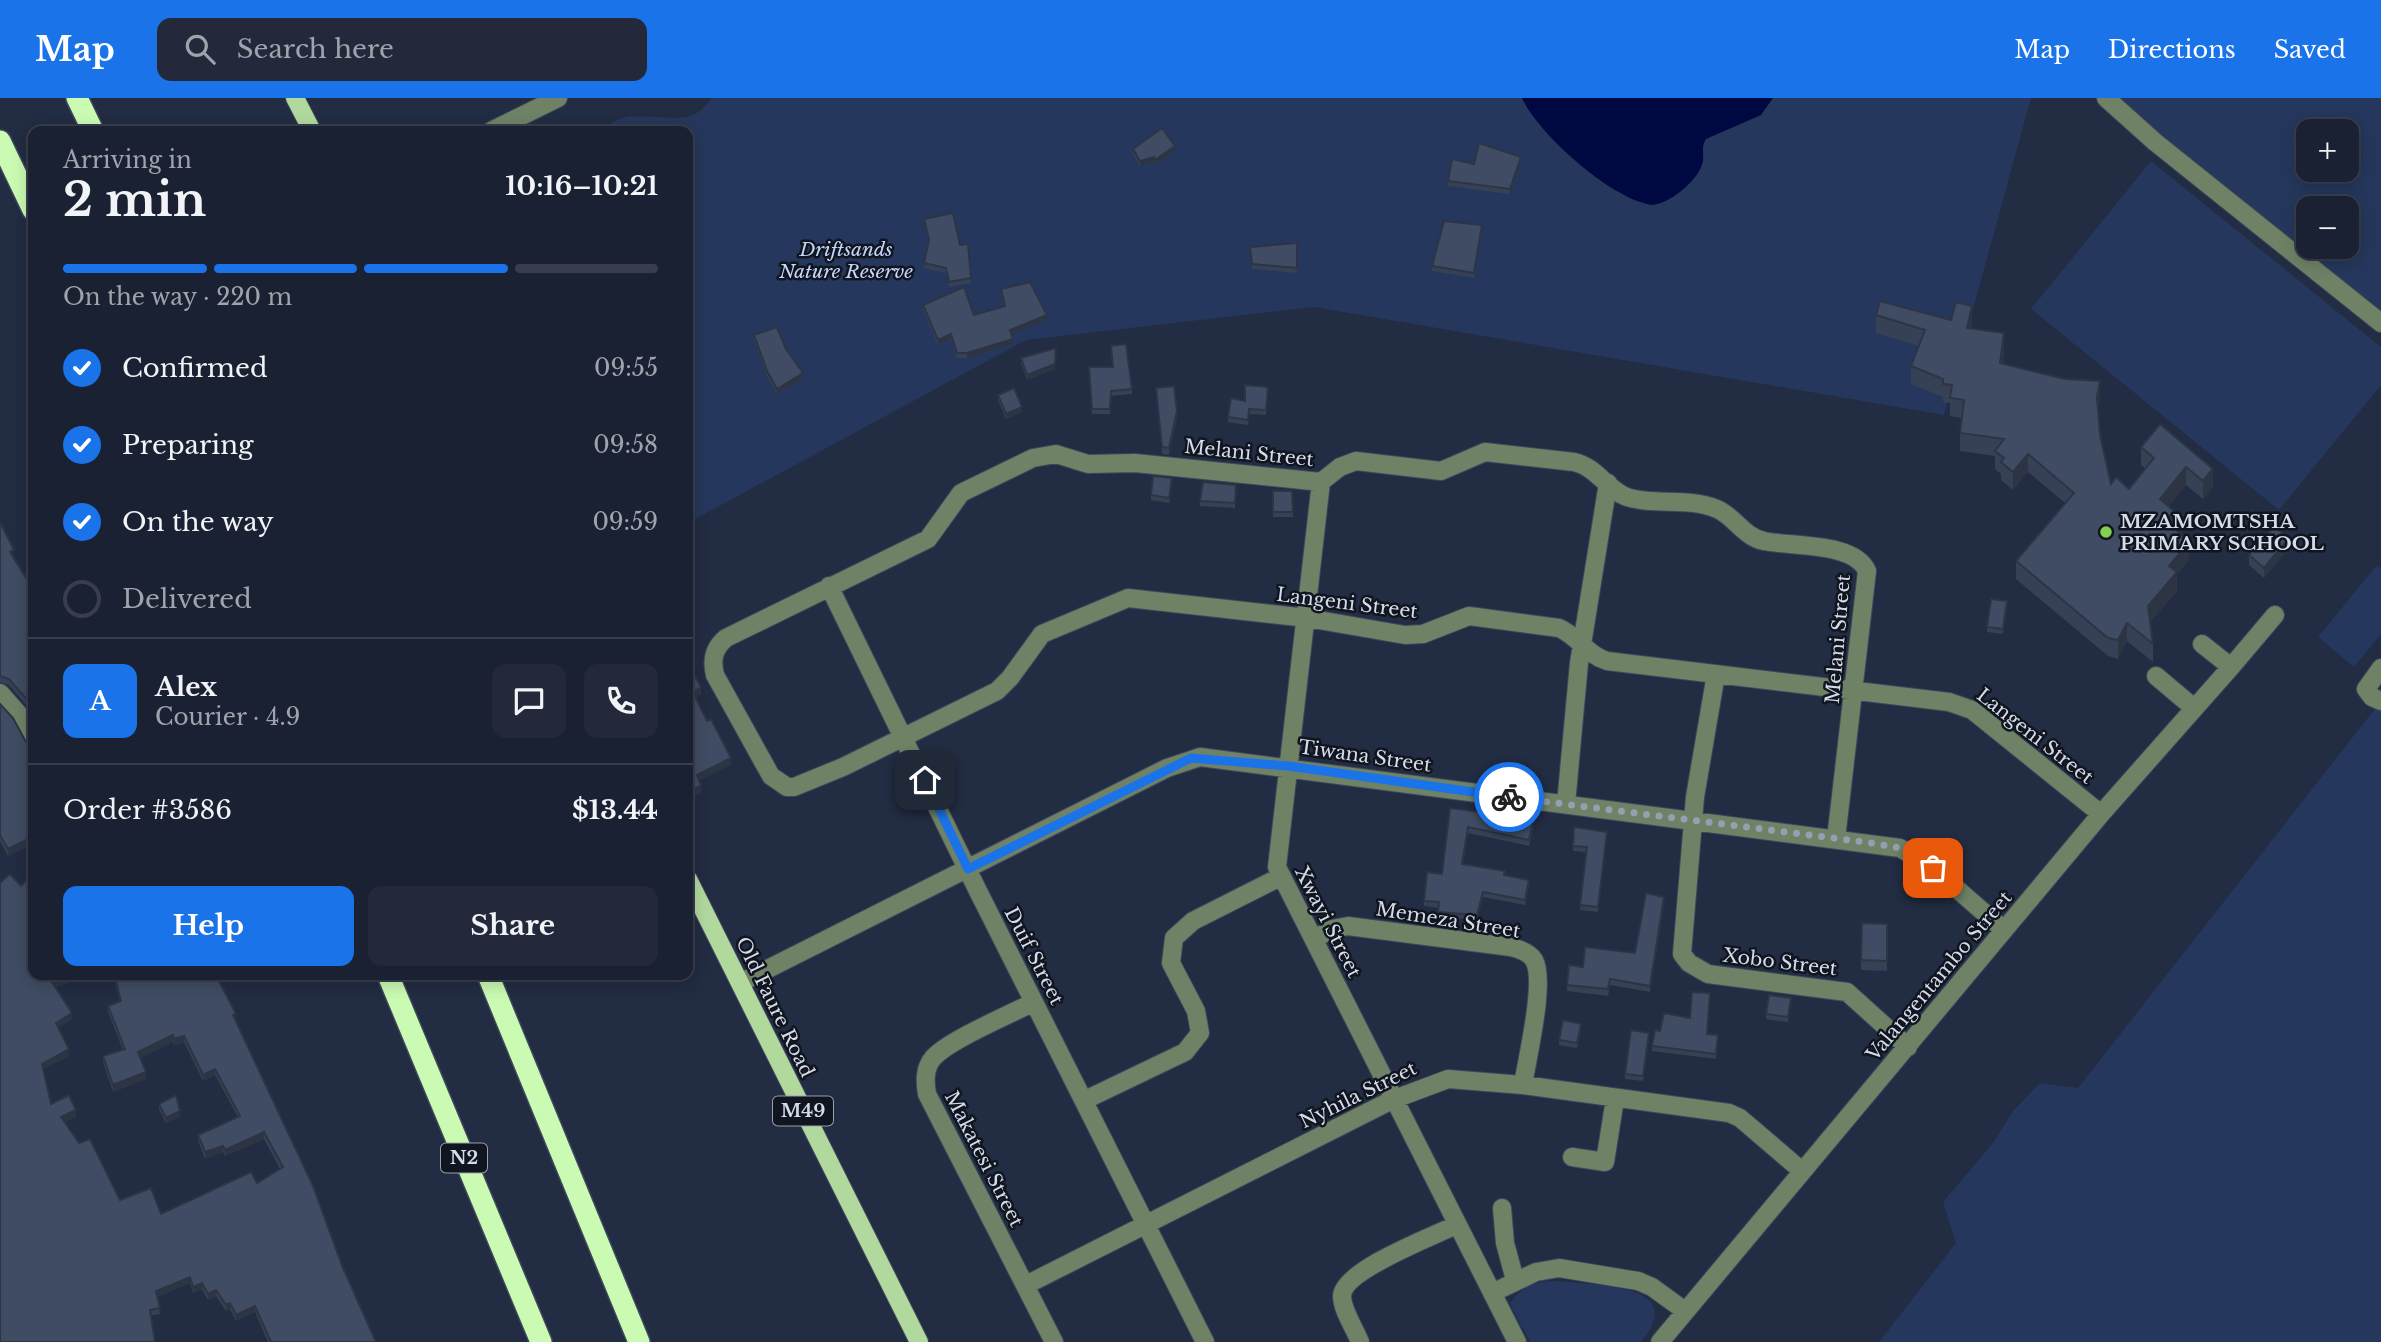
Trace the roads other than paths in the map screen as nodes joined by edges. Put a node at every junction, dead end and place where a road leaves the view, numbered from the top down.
1 (77, 98) edge
2 (295, 98) edge
3 (558, 98) edge
4 (2106, 98) edge
5 (91, 126) edge
6 (309, 126) edge
7 (501, 126) edge
8 (0, 141) edge
9 (28, 200) edge
10 (2381, 323) edge
11 (1321, 482) junction
12 (1608, 483) junction
13 (829, 586) junction
14 (2275, 615) dead end
15 (1307, 618) junction
16 (2202, 644) dead end
17 (1581, 645) junction
18 (714, 653) joint
19 (2231, 667) junction
20 (2381, 668) edge
21 (1716, 674) junction
22 (2156, 677) dead end
23 (1855, 691) junction
24 (0, 693) edge
25 (2381, 701) edge
26 (2194, 708) junction
27 (28, 729) edge
28 (903, 737) junction
29 (1288, 766) junction
30 (1566, 804) junction
31 (2101, 814) junction
32 (1693, 822) junction
33 (1836, 839) junction
34 (968, 869) junction
35 (1280, 877) junction
36 (693, 889) edge
37 (2004, 930) junction
38 (1314, 939) junction
39 (390, 980) edge
40 (490, 980) edge
41 (740, 983) junction
42 (1034, 1002) junction
43 (1908, 1047) junction
44 (1524, 1085) junction
45 (1615, 1099) junction
46 (1086, 1100) junction
47 (1392, 1100) junction
48 (1572, 1157) dead end
49 (1802, 1171) junction
50 (1502, 1208) dead end
51 (1146, 1225) junction
52 (1456, 1225) junction
53 (1515, 1280) junction
54 (1026, 1285) junction
55 (1492, 1293) junction
56 (1685, 1311) junction
57 (541, 1342) edge
58 (639, 1342) edge
59 (919, 1342) edge
60 (1054, 1342) edge
61 (1205, 1342) edge
62 (1360, 1342) edge
63 (1517, 1342) edge
64 (1660, 1342) edge

1 - 5 highway
2 - 6 main road
3 - 7 street
4 - 10 street
8 - 9 highway
11 - 12 street, Melani Street
11 - 13 street, Melani Street
11 - 15 street, Xwayi Street
12 - 17 street
12 - 23 street, Melani Street
13 - 18 street, Melani Street
13 - 28 street, Duif Street
14 - 19 street, Valangentambo Street
15 - 17 street, Langeni Street
15 - 28 street, Langeni Street
15 - 29 street, Xwayi Street
16 - 19 street
17 - 21 street, Langeni Street
17 - 30 street
18 - 28 street, Langeni Street
19 - 26 street, Valangentambo Street
20 - 25 street
21 - 23 street, Langeni Street
21 - 32 street, Xobo Street
22 - 26 street
23 - 31 street, Langeni Street
23 - 33 street, Melani Street
24 - 27 street
26 - 31 street, Valangentambo Street
28 - 34 street, Duif Street
29 - 30 street, Tiwana Street
29 - 34 street, Tiwana Street
29 - 35 street, Xwayi Street
30 - 32 street, Tiwana Street
31 - 37 street, Valangentambo Street
32 - 33 street, Tiwana Street
32 - 43 street, Xobo Street
33 - 37 street, Tiwana Street
34 - 41 street, Tiwana Street
34 - 42 street, Duif Street
35 - 38 street, Xwayi Street
35 - 46 street
36 - 41 main road, Old Faure Road / M49
37 - 43 street, Valangentambo Street
38 - 44 street, Memeza Street
38 - 47 street, Xwayi Street
39 - 57 highway, N2
40 - 58 highway
41 - 59 main road, Old Faure Road / M49
42 - 46 street, Duif Street
42 - 54 street, Makatesi Street
43 - 49 street, Valangentambo Street
44 - 45 street, Nyhila Street
44 - 47 street, Nyhila Street
45 - 48 street
45 - 49 street, Nyhila Street
46 - 51 street, Duif Street
47 - 51 street, Nyhila Street
47 - 52 street, Xwayi Street
49 - 56 street, Valangentambo Street
50 - 53 street
51 - 54 street, Nyhila Street
51 - 61 street, Duif Street
52 - 55 street, Xwayi Street
52 - 62 street
53 - 55 street
53 - 56 street
54 - 60 street, Makatesi Street
55 - 63 street, Xwayi Street
56 - 64 street, Valangentambo Street

